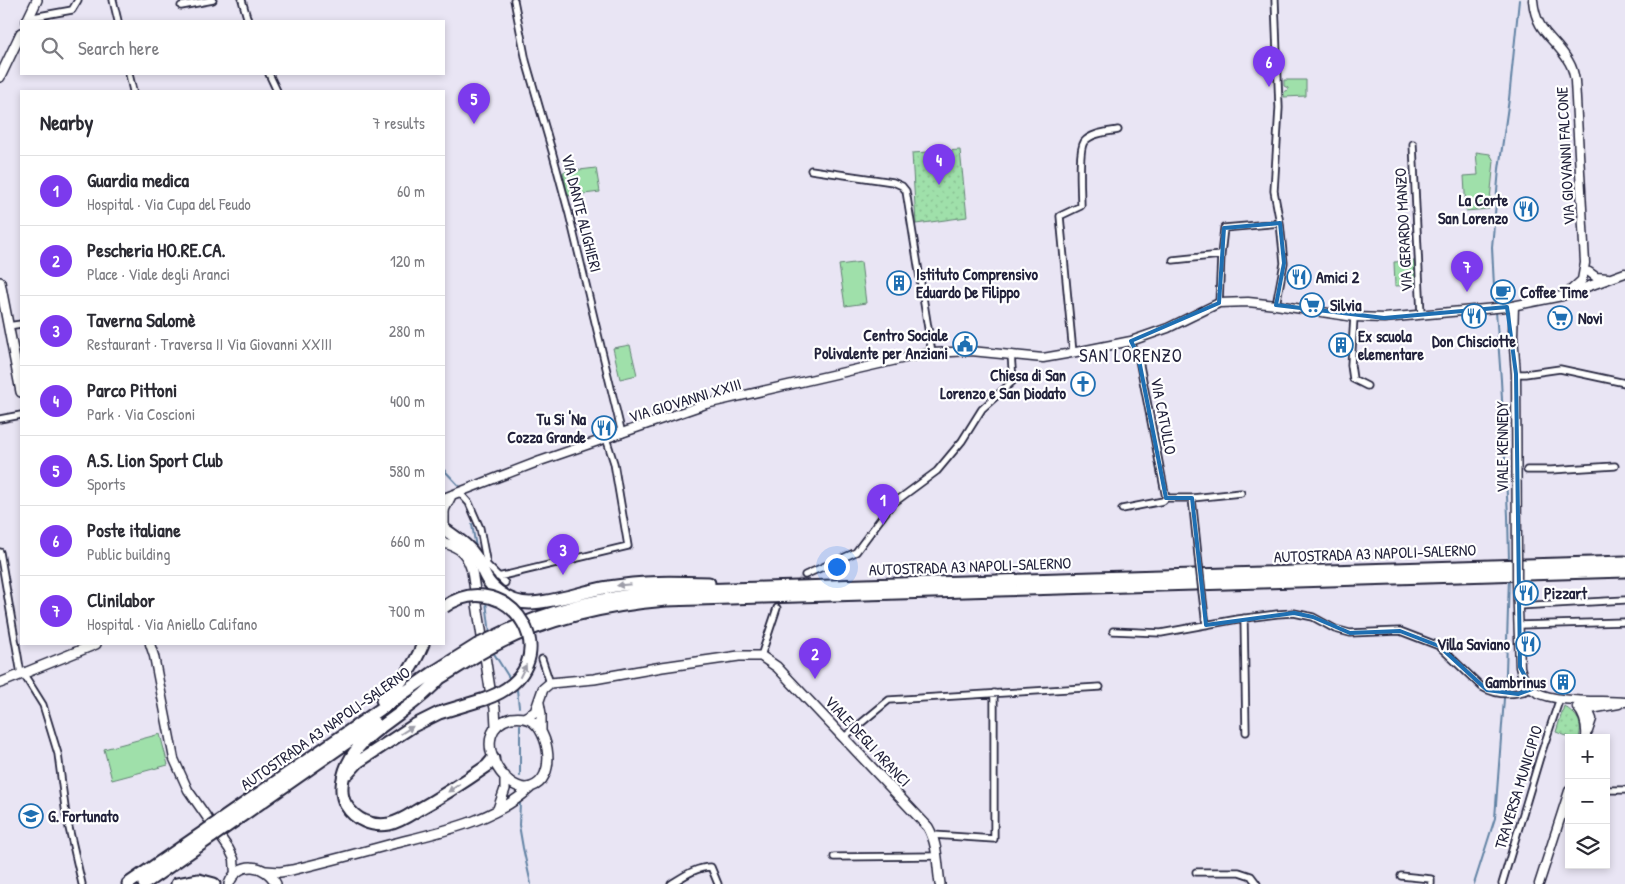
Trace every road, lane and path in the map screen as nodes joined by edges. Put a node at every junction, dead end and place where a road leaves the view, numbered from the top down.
1 (37, 0) edge
2 (78, 0) edge
3 (113, 0) edge
4 (213, 0) edge
5 (242, 0) edge
6 (514, 0) edge
7 (1275, 0) edge
8 (1533, 0) edge
9 (181, 6) dead end
10 (28, 20) edge
11 (118, 20) edge
12 (248, 20) edge
13 (20, 35) edge
14 (129, 75) edge
15 (269, 75) edge
16 (0, 77) edge
17 (133, 90) edge
18 (277, 90) edge
19 (1118, 130) dead end
20 (1412, 144) dead end
21 (811, 170) dead end
22 (1280, 223) junction
23 (1221, 255) junction
24 (1173, 260) dead end
25 (1586, 274) junction
26 (1625, 274) edge
27 (1615, 278) junction
28 (0, 282) edge
29 (1588, 287) junction
30 (1562, 296) junction
31 (1219, 303) junction
32 (1276, 305) junction
33 (1510, 307) junction
34 (1421, 315) junction
35 (1354, 317) junction
36 (6, 323) junction
37 (20, 324) edge
38 (1131, 341) junction
39 (932, 353) junction
40 (1073, 353) junction
41 (1011, 354) junction
42 (1516, 374) junction
43 (1625, 383) edge
44 (20, 384) edge
45 (1367, 386) dead end
46 (20, 415) edge
47 (0, 419) edge
48 (622, 434) junction
49 (606, 438) junction
50 (1615, 466) dead end
51 (1527, 470) dead end
52 (1241, 493) dead end
53 (452, 495) edge
54 (1166, 498) junction
55 (1192, 498) junction
56 (1122, 509) dead end
57 (445, 526) edge
58 (0, 552) edge
59 (1625, 562) edge
60 (1625, 571) edge
61 (806, 575) tunnel mouth
62 (498, 577) junction
63 (505, 583) dead end
64 (813, 586) junction
65 (1625, 600) edge
66 (445, 606) edge
67 (1518, 606) junction
68 (777, 608) dead end
69 (1244, 618) junction
70 (1625, 622) edge
71 (1206, 625) junction
72 (1519, 625) junction
73 (1113, 631) dead end
74 (494, 641) junction
75 (90, 645) edge
76 (150, 645) edge
77 (423, 645) edge
78 (478, 649) junction
79 (761, 656) junction
80 (542, 659) dead end
81 (22, 673) junction
82 (441, 677) junction
83 (0, 683) edge
84 (550, 683) junction
85 (1100, 687) dead end
86 (1532, 689) junction
87 (994, 693) junction
88 (1563, 698) junction
89 (1579, 700) junction
90 (539, 703) junction
91 (1609, 703) junction
92 (1625, 703) edge
93 (495, 708) junction
94 (1583, 710) junction
95 (511, 718) junction
96 (524, 718) junction
97 (1592, 719) junction
98 (496, 726) junction
99 (541, 730) junction
100 (1246, 732) dead end
101 (1586, 734) edge
102 (1587, 734) edge
103 (843, 738) junction
104 (310, 758) junction
105 (493, 759) junction
106 (504, 776) junction
107 (343, 781) junction
108 (530, 788) junction
109 (1610, 790) edge
110 (1625, 790) edge
111 (1565, 804) edge
112 (498, 809) junction
113 (215, 829) junction
114 (933, 835) junction
115 (936, 856) junction
116 (834, 857) dead end
117 (234, 858) junction
118 (248, 868) junction
119 (292, 870) junction
120 (266, 871) junction
121 (1196, 872) dead end
122 (235, 875) junction
123 (1401, 876) dead end
124 (82, 884) edge
125 (128, 884) edge
126 (144, 884) edge
127 (178, 884) edge
128 (214, 884) edge
129 (229, 884) edge
130 (276, 884) edge
131 (280, 884) edge
132 (671, 884) edge
133 (718, 884) edge
134 (940, 884) edge
135 (1258, 884) edge
136 (1431, 884) edge
137 (1502, 884) edge
138 (1539, 884) edge

1 - 10 main road
2 - 10 street
3 - 11 street
4 - 9 street
5 - 12 street
6 - 48 street, VIA DANTE ALIGHIERI
7 - 22 street
8 - 25 street, VIA GIOVANNI FALCONE
13 - 16 main road
14 - 17 street
15 - 18 street
19 - 40 street
20 - 34 street, VIA GERARDO MANZO
21 - 39 street
22 - 23 street
22 - 32 street
23 - 24 street
23 - 31 street
25 - 27 street
25 - 29 street
25 - 30 street
26 - 27 street
27 - 29 street
28 - 36 main road
29 - 30 street
30 - 33 street
31 - 32 street
31 - 38 street, VIA GIOVANNI XXIII
32 - 35 street
33 - 34 street
33 - 42 street, VIALE KENNEDY
34 - 35 street
35 - 45 street
36 - 37 street
36 - 44 main road
38 - 40 street, VIA GIOVANNI XXIII
38 - 54 street, VIA CATULLO
39 - 41 street, VIA GIOVANNI XXIII
39 - 48 street, VIA GIOVANNI XXIII
40 - 41 street, VIA GIOVANNI XXIII
41 - 61 street
42 - 43 street
42 - 67 street, VIALE KENNEDY, bridge
46 - 47 street
48 - 49 street, VIA GIOVANNI XXIII
49 - 53 street, VIA GIOVANNI XXIII
49 - 62 street
50 - 51 street
52 - 55 street
53 - 57 street
53 - 62 street
54 - 55 street
54 - 56 street
55 - 71 street, bridge
64 -> 57 highway
57 - 93 main road
58 - 81 street
59 - 64 highway, AUTOSTRADA A3 NAPOLI-SALERNO
60 - 74 highway, AUTOSTRADA A3 NAPOLI-SALERNO
62 - 63 street
64 - 74 highway, AUTOSTRADA A3 NAPOLI-SALERNO
65 - 67 street
107 -> 66 highway, bridge
67 - 72 street
68 - 79 street
69 - 71 street
69 - 86 street
69 - 100 street
70 - 72 street
71 - 73 street
72 - 86 street
74 - 78 highway, AUTOSTRADA A3 NAPOLI-SALERNO, bridge
75 - 81 main road
76 - 117 street
77 - 104 highway
78 - 82 highway, AUTOSTRADA A3 NAPOLI-SALERNO
78 - 104 highway, AUTOSTRADA A3 NAPOLI-SALERNO
79 - 84 main road
79 - 103 main road, VIALE DEGLI ARANCI
80 - 84 street
81 - 83 main road
81 - 124 street
82 - 107 highway
82 - 113 highway, AUTOSTRADA A3 NAPOLI-SALERNO
84 - 90 main road
85 - 87 street
86 - 88 street
87 - 103 street
87 - 114 street
88 - 89 street
88 - 94 street
88 - 137 street, TRAVERSA MUNICIPIO
89 - 91 street
89 - 94 street
90 - 96 main road
90 - 99 main road
91 - 92 street
91 - 94 street
91 - 97 street
93 - 95 main road
93 - 98 main road
94 - 97 street
94 - 101 street
95 - 96 main road
95 - 98 main road
96 - 99 main road
97 - 102 street
98 - 105 main road
99 - 108 main road
103 - 114 main road, VIALE DEGLI ARANCI
104 - 113 highway, AUTOSTRADA A3 NAPOLI-SALERNO
105 - 106 main road
105 -> 107 highway
106 - 108 main road
106 - 112 main road
108 - 112 main road
109 - 110 street
111 - 138 street
112 - 119 main road
113 - 125 highway, AUTOSTRADA A3 NAPOLI-SALERNO
113 - 126 highway, AUTOSTRADA A3 NAPOLI-SALERNO
114 - 115 main road
115 - 116 street
115 - 134 main road
117 - 118 street
117 - 122 street
118 - 120 main road
118 - 122 main road
119 - 120 main road
119 - 131 main road
120 - 130 main road
121 - 135 street
122 - 129 main road
123 - 136 street
127 - 128 highway
132 - 133 street

